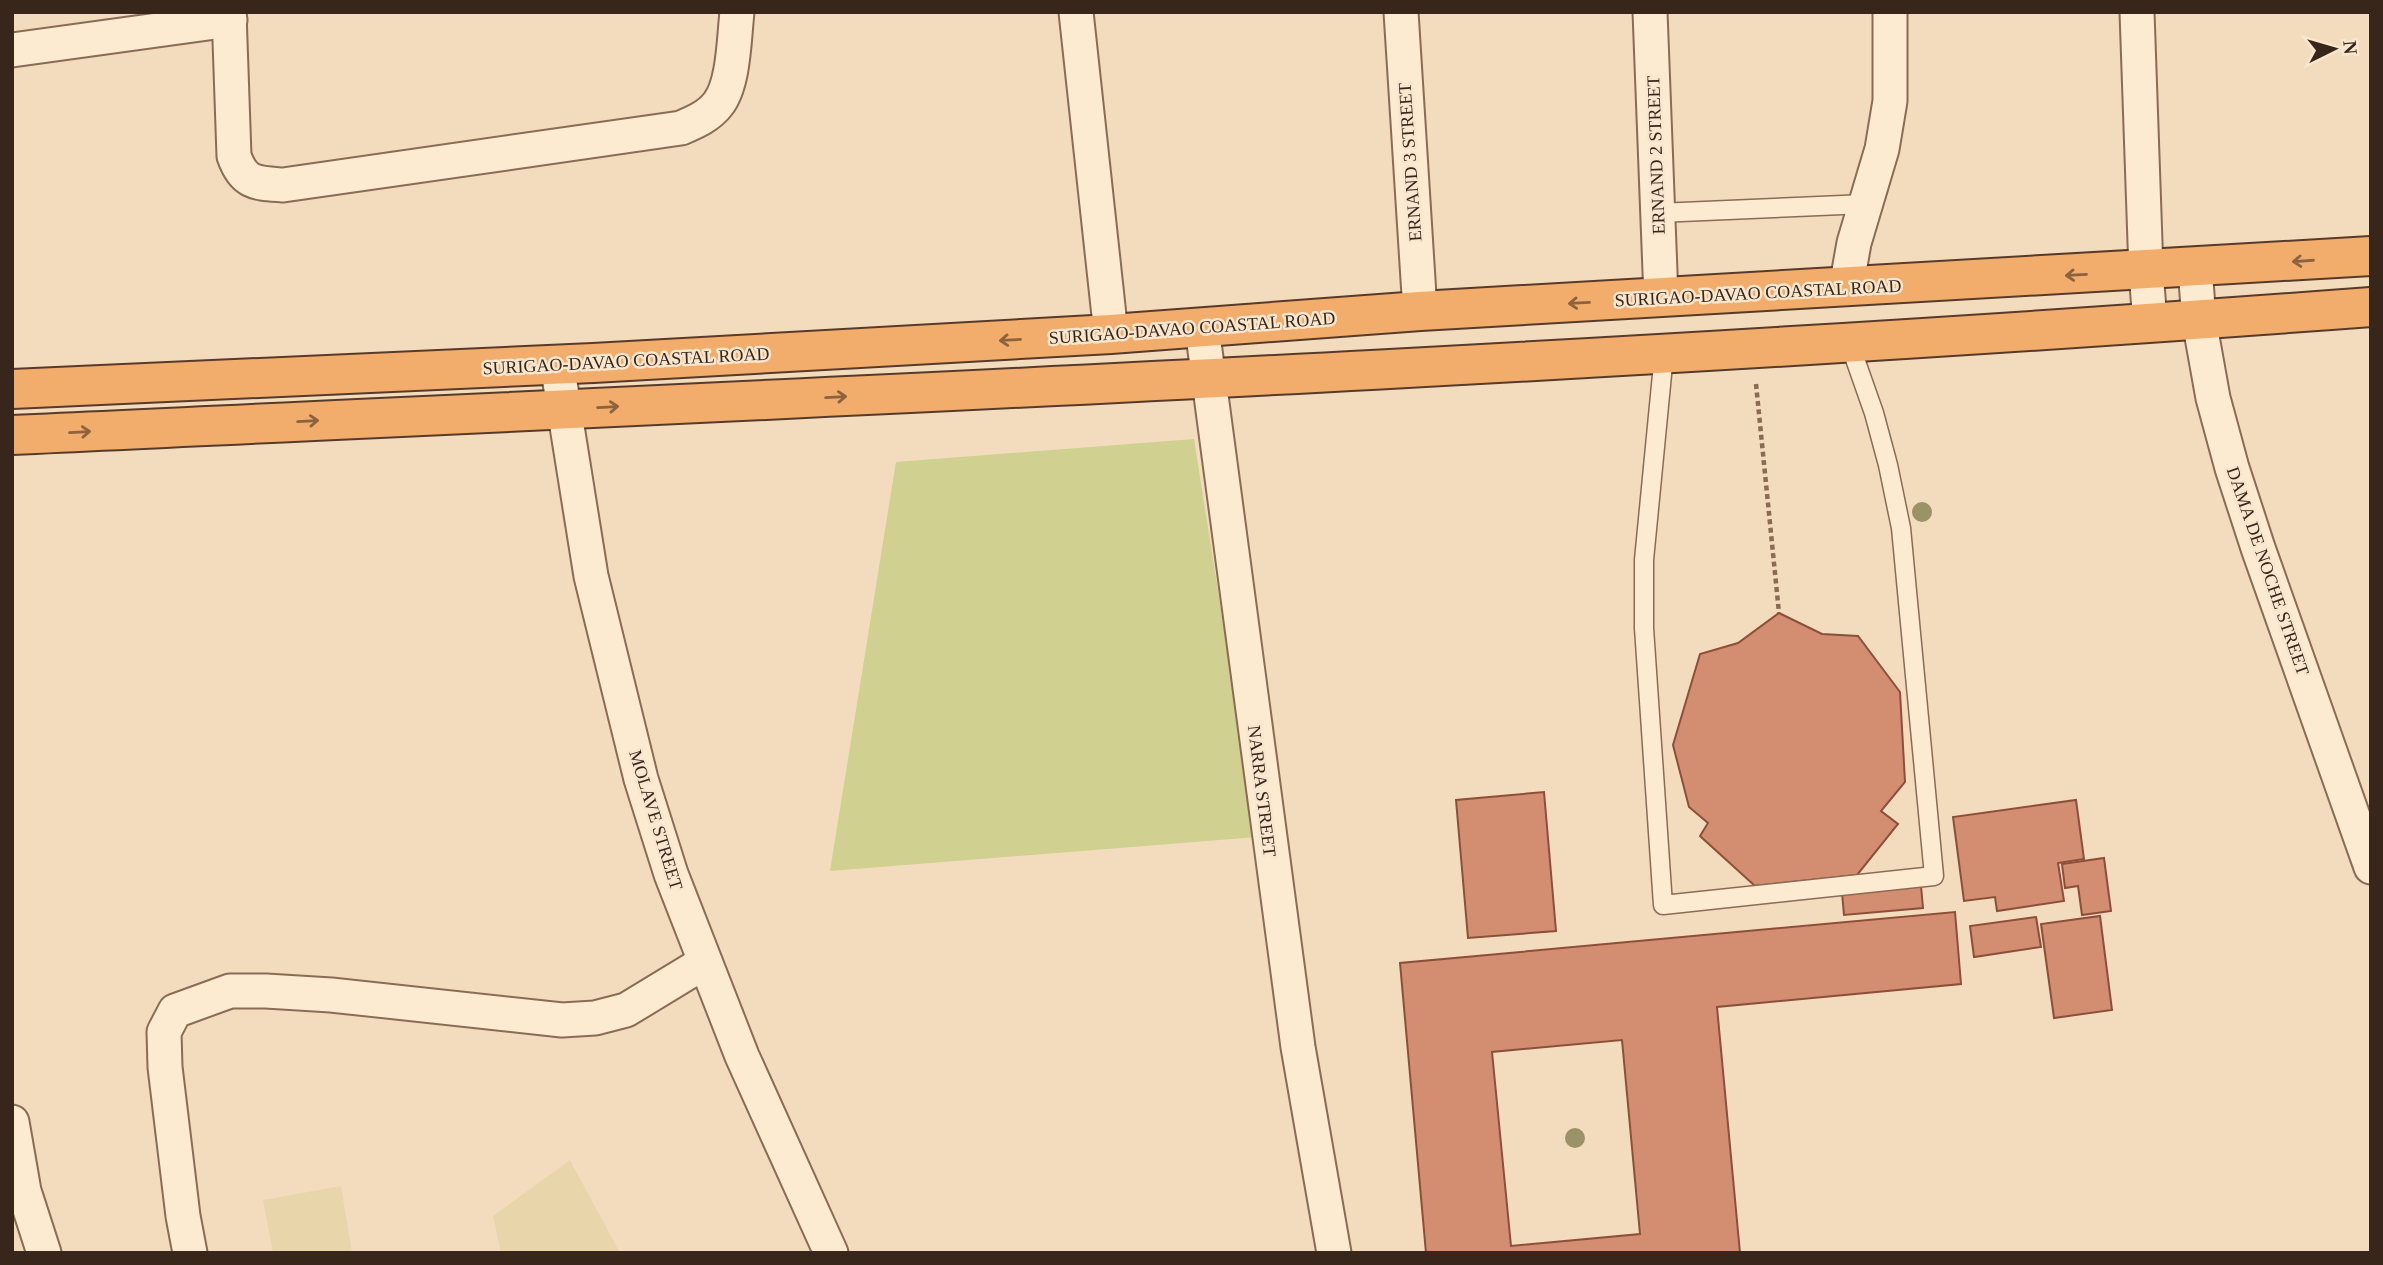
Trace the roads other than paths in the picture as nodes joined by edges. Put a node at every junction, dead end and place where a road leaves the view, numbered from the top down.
1 (737, 12) edge
2 (1076, 12) edge
3 (1401, 12) edge
4 (1650, 12) edge
5 (1890, 12) edge
6 (2137, 12) edge
7 (229, 16) edge
8 (12, 50) edge
9 (1866, 204) junction
10 (1658, 213) junction
11 (2371, 256) edge
12 (2195, 268) junction
13 (2146, 271) junction
14 (1846, 288) junction
15 (1661, 298) junction
16 (2371, 307) edge
17 (1420, 312) junction
18 (2199, 320) junction
19 (2150, 323) junction
20 (1202, 328) junction
21 (1111, 334) junction
22 (1849, 342) junction
23 (1664, 354) junction
24 (558, 364) junction
25 (1208, 377) junction
26 (12, 389) edge
27 (564, 409) junction
28 (12, 435) edge
29 (2371, 867) edge
30 (705, 962) junction
31 (12, 1122) edge
32 (44, 1253) edge
33 (191, 1253) edge
34 (831, 1253) edge
35 (1334, 1253) edge

1 - 7 street
2 - 21 street
3 - 17 street, ERNAND 3 STREET
4 - 10 street, ERNAND 2 STREET
5 - 9 street
6 - 13 street
7 - 8 street
9 - 10 lane
9 - 14 street
10 - 15 street, ERNAND 2 STREET
11 -> 12 highway, SURIGAO-DAVAO COASTAL ROAD
12 - 13 highway, SURIGAO-DAVAO COASTAL ROAD
12 - 18 street, DAMA DE NOCHE STREET
13 -> 14 highway, SURIGAO-DAVAO COASTAL ROAD
13 - 19 street
14 - 15 highway, SURIGAO-DAVAO COASTAL ROAD
14 - 22 highway
15 -> 17 highway, SURIGAO-DAVAO COASTAL ROAD
15 - 23 highway
16 - 18 highway
17 - 20 highway, SURIGAO-DAVAO COASTAL ROAD
18 - 19 highway
18 - 29 street, DAMA DE NOCHE STREET
19 - 22 highway
20 - 21 highway, SURIGAO-DAVAO COASTAL ROAD
20 - 25 street, NARRA STREET
21 -> 24 highway, SURIGAO-DAVAO COASTAL ROAD
22 - 23 highway
22 - 23 lane
23 - 25 highway
24 - 26 highway, SURIGAO-DAVAO COASTAL ROAD
24 - 27 street, MOLAVE STREET
27 -> 25 highway
25 - 35 street, NARRA STREET
28 -> 27 highway
27 - 30 street, MOLAVE STREET
30 - 33 street
30 - 34 street, MOLAVE STREET
31 - 32 street

